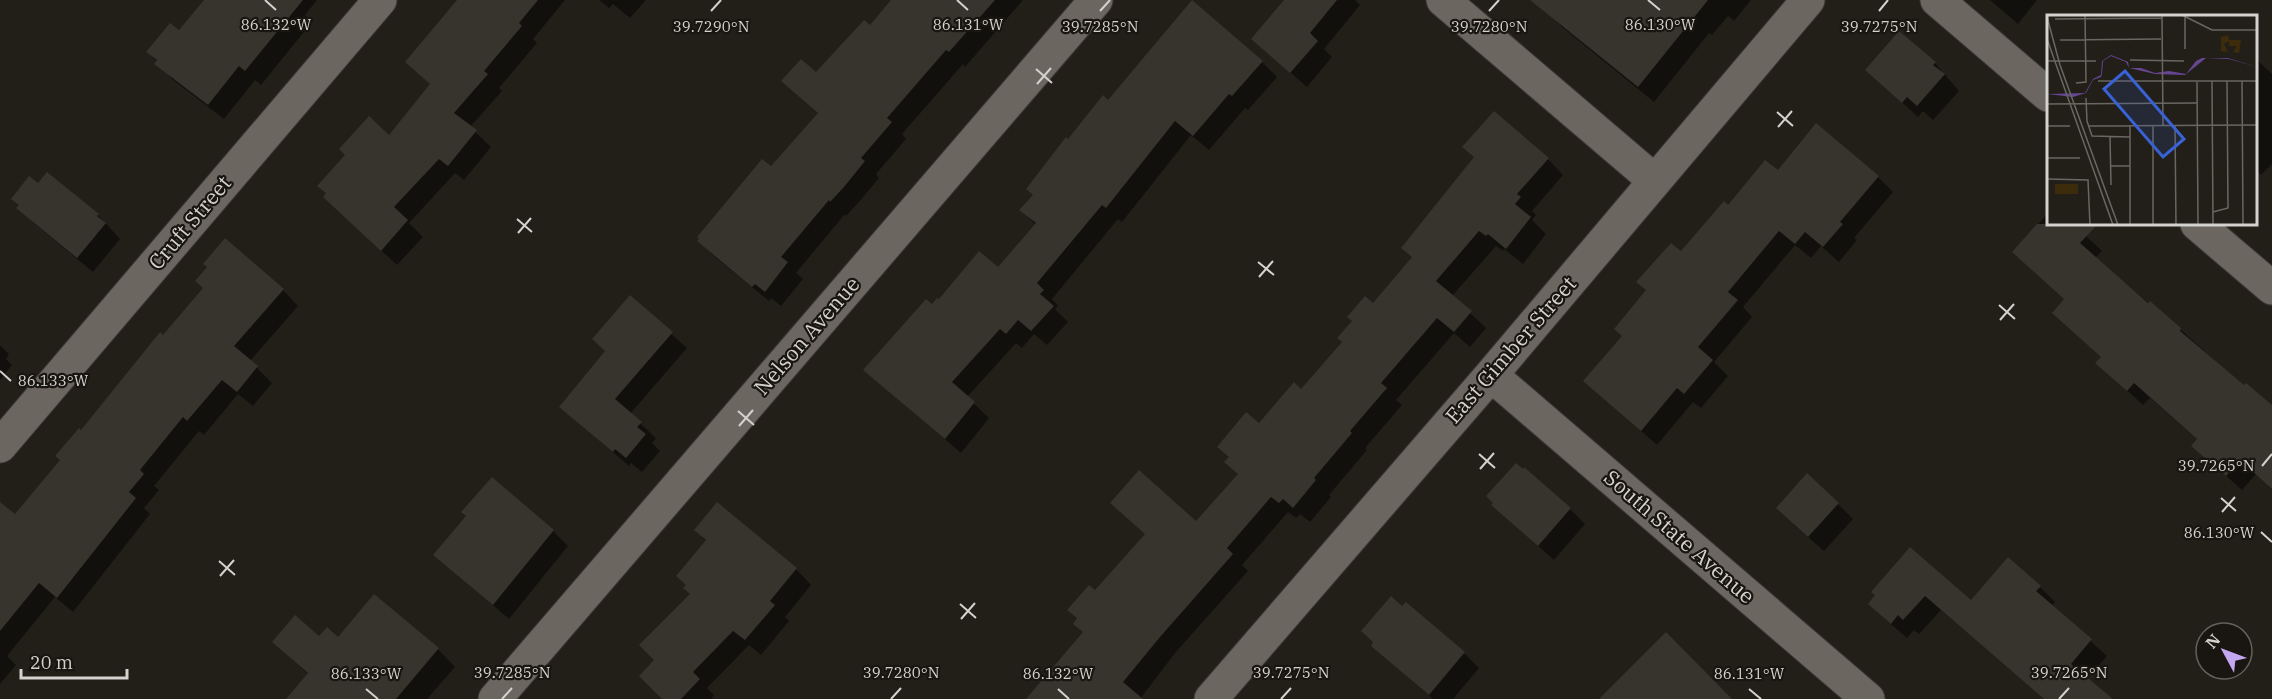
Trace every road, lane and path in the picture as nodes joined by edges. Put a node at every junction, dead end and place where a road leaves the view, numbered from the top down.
1 (380, 0) edge
2 (1096, 0) edge
3 (1443, 0) edge
4 (1808, 0) edge
5 (1937, 0) edge
6 (2047, 93) edge
7 (1655, 181) junction
8 (2199, 225) edge
9 (2272, 288) edge
10 (1491, 375) junction
11 (0, 446) edge
12 (495, 699) edge
13 (1211, 699) edge
14 (1868, 699) edge

1 - 11 street, Cruft Street
2 - 12 street, Nelson Avenue
3 - 7 street
4 - 7 street, East Gimber Street
5 - 6 street
7 - 10 street, East Gimber Street
8 - 9 street
10 - 13 street, East Gimber Street
10 - 14 street, South State Avenue

